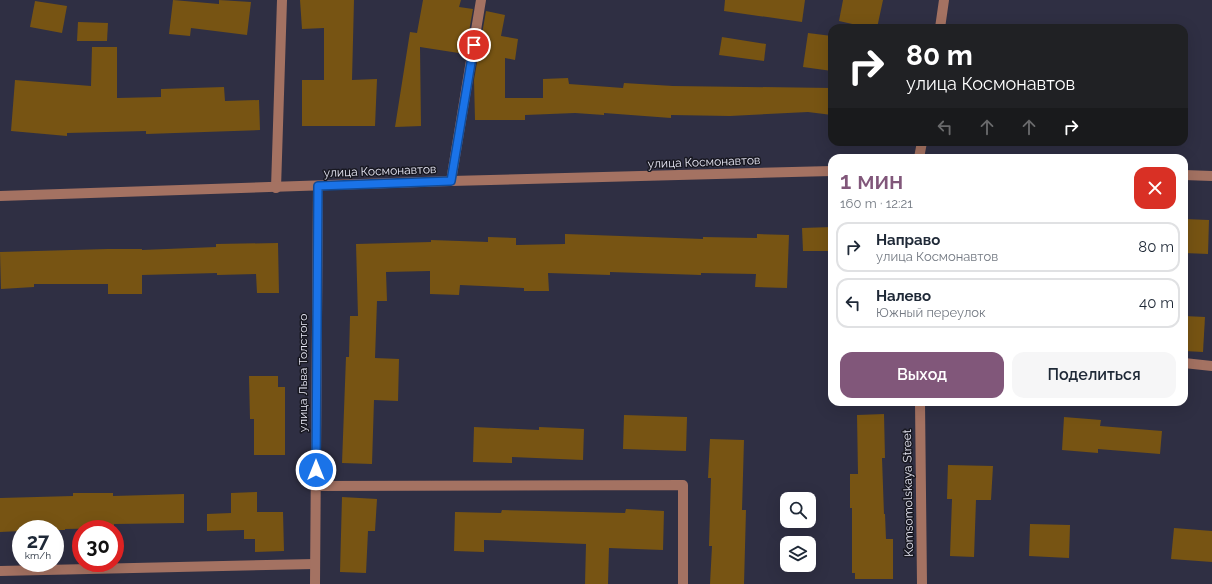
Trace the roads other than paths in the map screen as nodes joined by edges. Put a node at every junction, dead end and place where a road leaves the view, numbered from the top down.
1 (282, 0) edge
2 (481, 0) edge
3 (944, 0) edge
4 (941, 24) edge
5 (828, 171) edge
6 (1188, 175) edge
7 (1212, 176) edge
8 (451, 181) junction
9 (318, 186) junction
10 (276, 188) junction
11 (0, 196) edge
12 (1188, 363) edge
13 (1212, 366) edge
14 (920, 406) edge
15 (315, 486) junction
16 (315, 564) junction
17 (0, 571) edge
18 (315, 584) edge
19 (683, 584) edge
20 (922, 584) edge

1 - 10 street
2 - 8 street
3 - 4 street
5 - 8 street, улица Космонавтов
6 - 7 street
8 - 9 street, улица Космонавтов
9 - 10 street, улица Космонавтов
9 - 15 street, улица Льва Толстого
10 - 11 street, улица Космонавтов
12 - 13 street
14 - 20 street, Komsomolskaya Street
15 - 16 street, улица Льва Толстого
15 - 19 street
16 - 17 street
16 - 18 street, улица Льва Толстого

